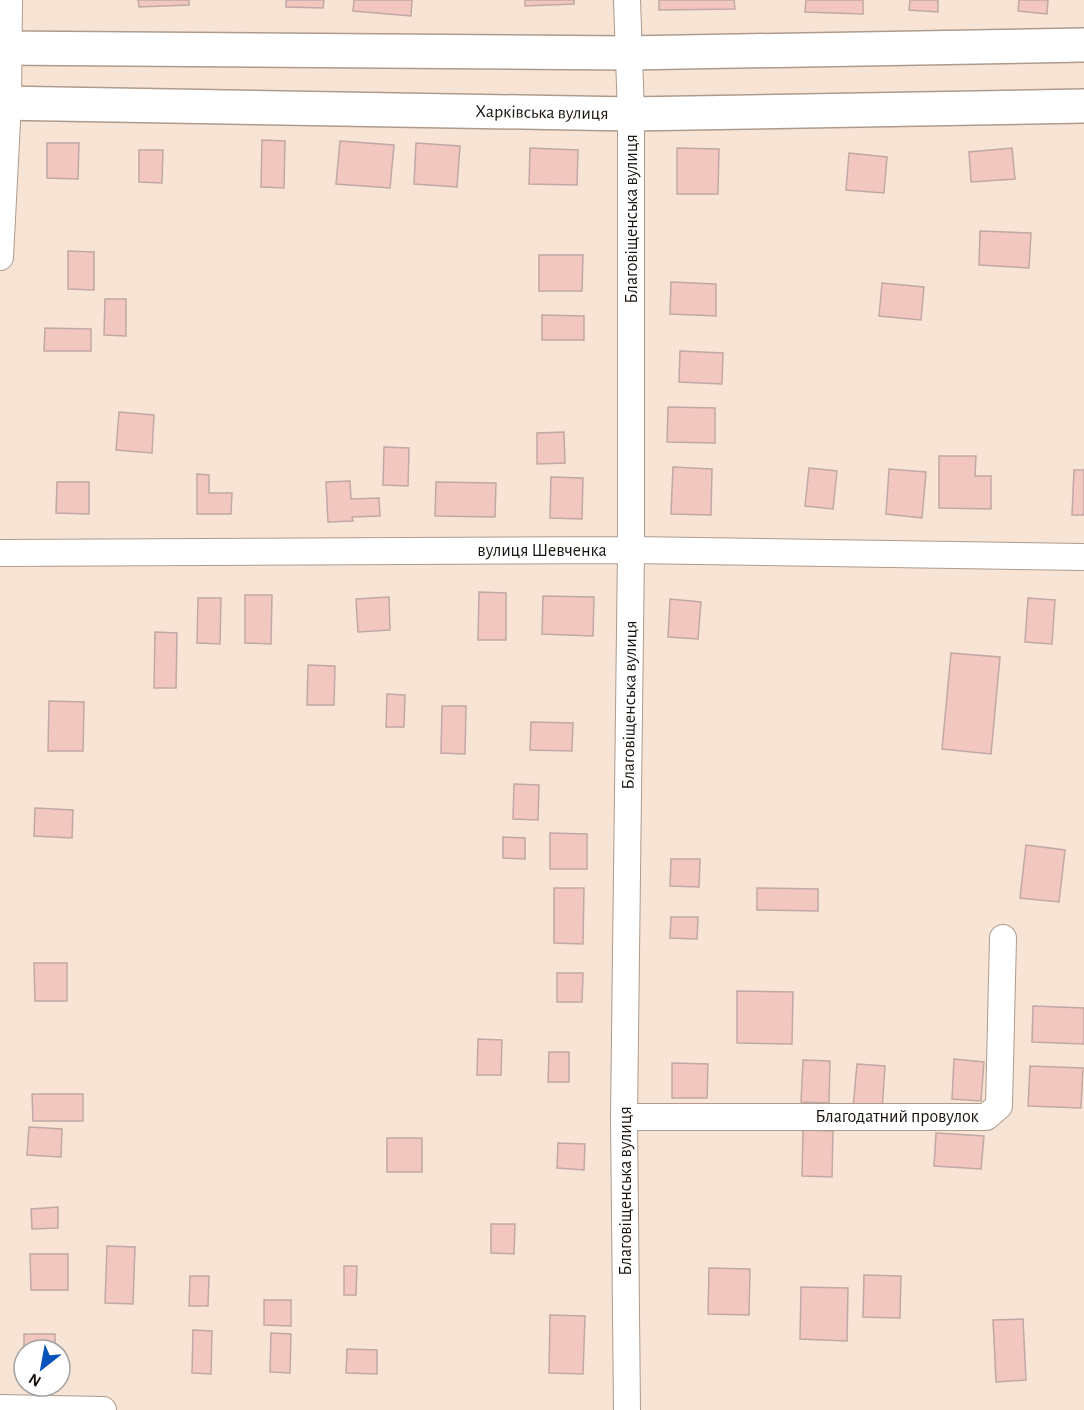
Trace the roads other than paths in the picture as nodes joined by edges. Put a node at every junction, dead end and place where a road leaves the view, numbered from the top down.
1 (9, 0) edge
2 (627, 0) edge
3 (1084, 45) edge
4 (4, 48) edge
5 (628, 53) junction
6 (4, 103) edge
7 (1084, 106) edge
8 (631, 114) junction
9 (0, 257) edge
10 (631, 550) junction
11 (0, 553) edge
12 (1084, 557) edge
13 (1003, 938) dead end
14 (624, 1117) junction
15 (0, 1408) edge
16 (103, 1410) edge
17 (627, 1410) edge

1 - 4 street
2 - 5 street, Благовіщенська вулиця
3 - 5 street
4 - 5 street
4 - 6 street
5 - 8 street, Благовіщенська вулиця
6 - 8 street, Харківська вулиця
6 - 9 street
7 - 8 street, Харківська вулиця
8 - 10 street, Благовіщенська вулиця
10 - 11 street, вулиця Шевченка
10 - 12 street, вулиця Шевченка
10 - 14 street, Благовіщенська вулиця
13 - 14 street, Благодатний провулок
14 - 17 street, Благовіщенська вулиця
15 - 16 street

